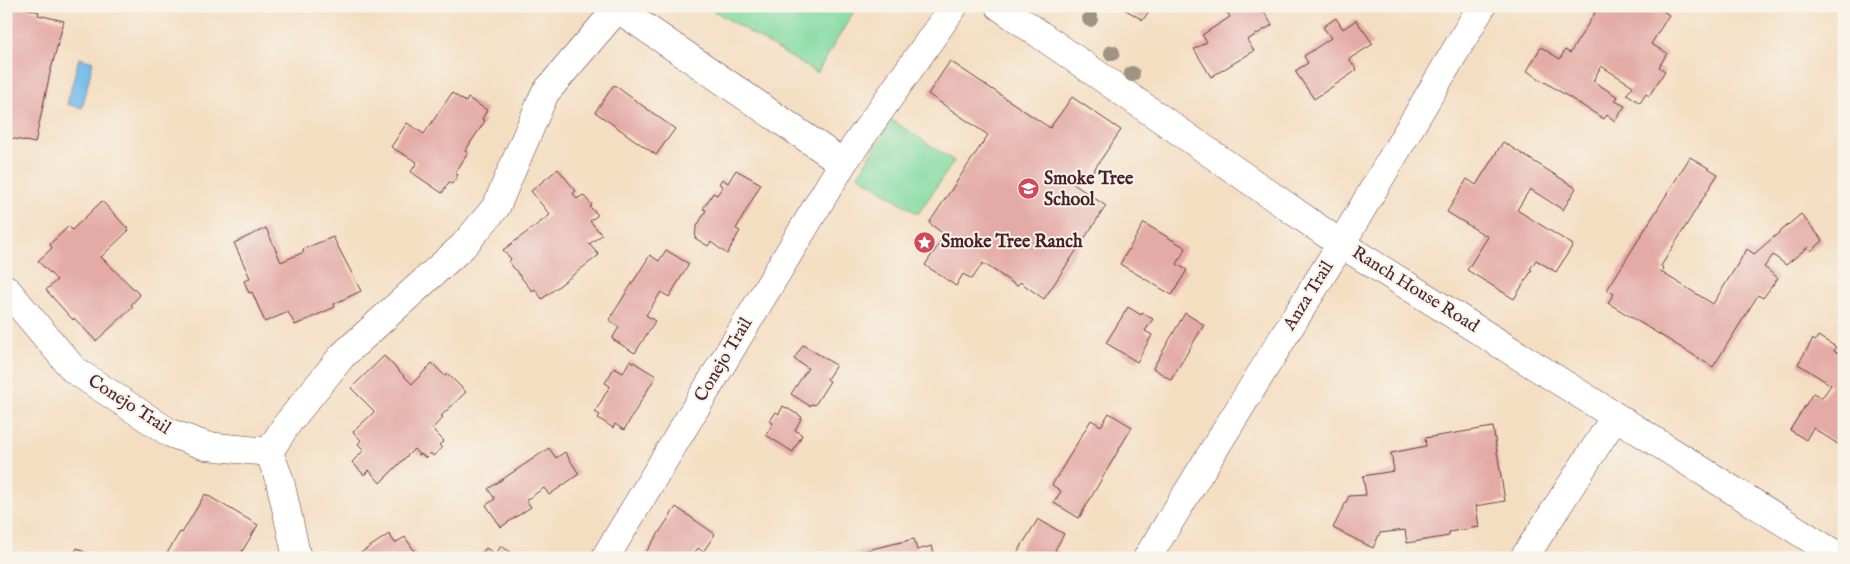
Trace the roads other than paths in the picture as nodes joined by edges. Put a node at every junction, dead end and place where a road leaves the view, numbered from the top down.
1 (954, 6) edge
2 (999, 6) edge
3 (1482, 6) edge
4 (615, 7) edge
5 (843, 163) junction
6 (1341, 244) junction
7 (6, 289) edge
8 (1615, 417) junction
9 (269, 452) junction
10 (297, 558) edge
11 (605, 558) edge
12 (1147, 558) edge
13 (1524, 558) edge
14 (1841, 558) edge

1 - 5 street, Conejo Trail
2 - 6 street, Ranch House Road
3 - 6 street, Anza Trail
4 - 5 street
4 - 9 street
5 - 11 street, Conejo Trail
6 - 8 street, Ranch House Road
6 - 12 street, Anza Trail
7 - 9 street, Conejo Trail
8 - 13 street
8 - 14 street, Ranch House Road
9 - 10 street

